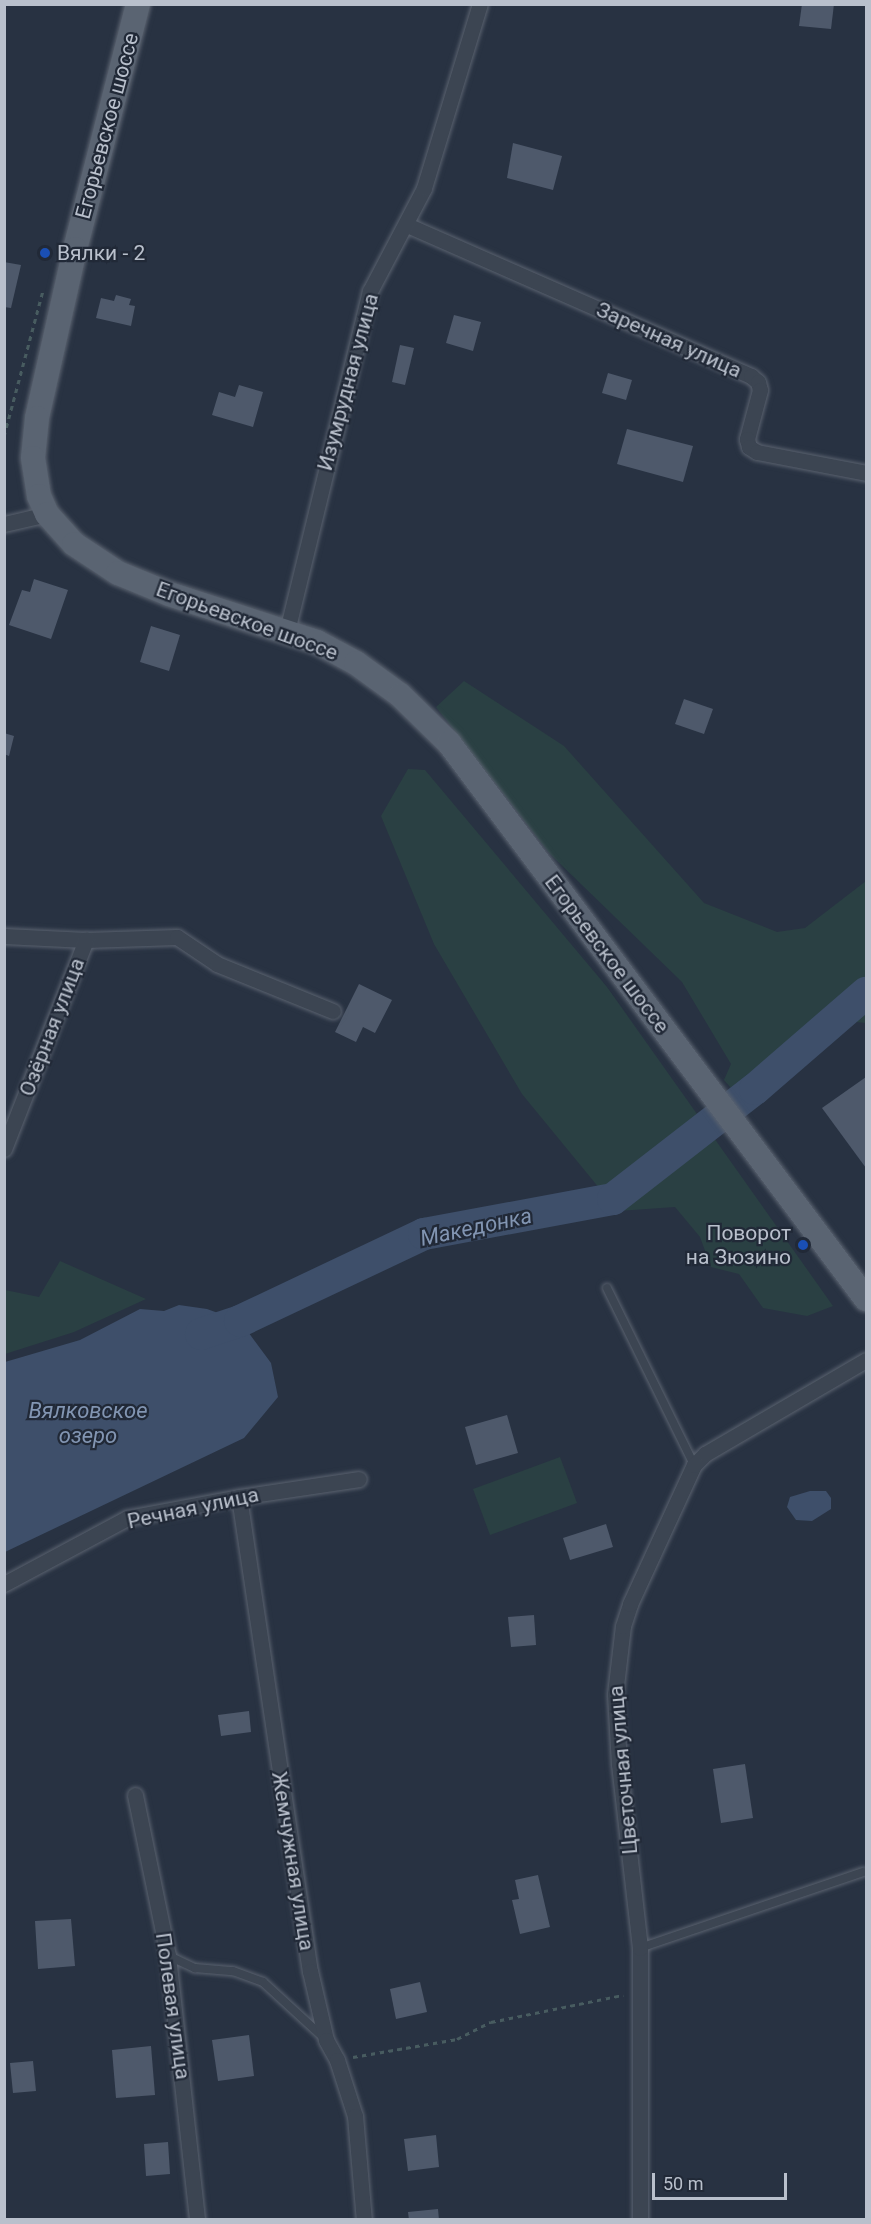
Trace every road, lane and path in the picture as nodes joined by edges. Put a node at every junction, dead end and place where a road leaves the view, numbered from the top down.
1 (138, 4) edge
2 (480, 4) edge
3 (407, 225) junction
4 (867, 473) edge
5 (47, 514) junction
6 (4, 524) edge
7 (287, 631) junction
8 (4, 936) edge
9 (86, 940) junction
10 (333, 1011) dead end
11 (4, 1149) edge
12 (607, 1288) dead end
13 (867, 1299) edge
14 (867, 1360) edge
15 (694, 1465) junction
16 (359, 1479) dead end
17 (239, 1497) junction
18 (4, 1584) edge
19 (135, 1795) dead end
20 (863, 1872) dead end
21 (640, 1948) junction
22 (168, 1956) junction
23 (642, 1991) junction
24 (326, 2040) junction
25 (337, 2060) junction
26 (197, 2220) edge
27 (364, 2220) edge
28 (640, 2220) edge

1 - 5 main road, Егорьевское шоссе
2 - 3 street, Изумрудная улица
3 - 4 street, Заречная улица
3 - 7 street, Изумрудная улица
5 - 6 street
5 - 7 main road, Егорьевское шоссе
7 - 13 main road, Егорьевское шоссе
8 - 9 street
9 - 10 street
9 - 11 street, Озёрная улица
12 - 15 lane
14 - 15 street, Цветочная улица
15 - 21 street, Цветочная улица
16 - 17 street, Речная улица
17 - 18 street, Речная улица
17 - 24 street, Жемчужная улица
19 - 22 street, Полевая улица
20 - 21 lane
21 - 23 street, Цветочная улица
22 - 24 lane
22 - 26 street, Полевая улица
23 - 25 path
23 - 28 street, Цветочная улица
24 - 25 street, Жемчужная улица
25 - 27 street, Жемчужная улица

